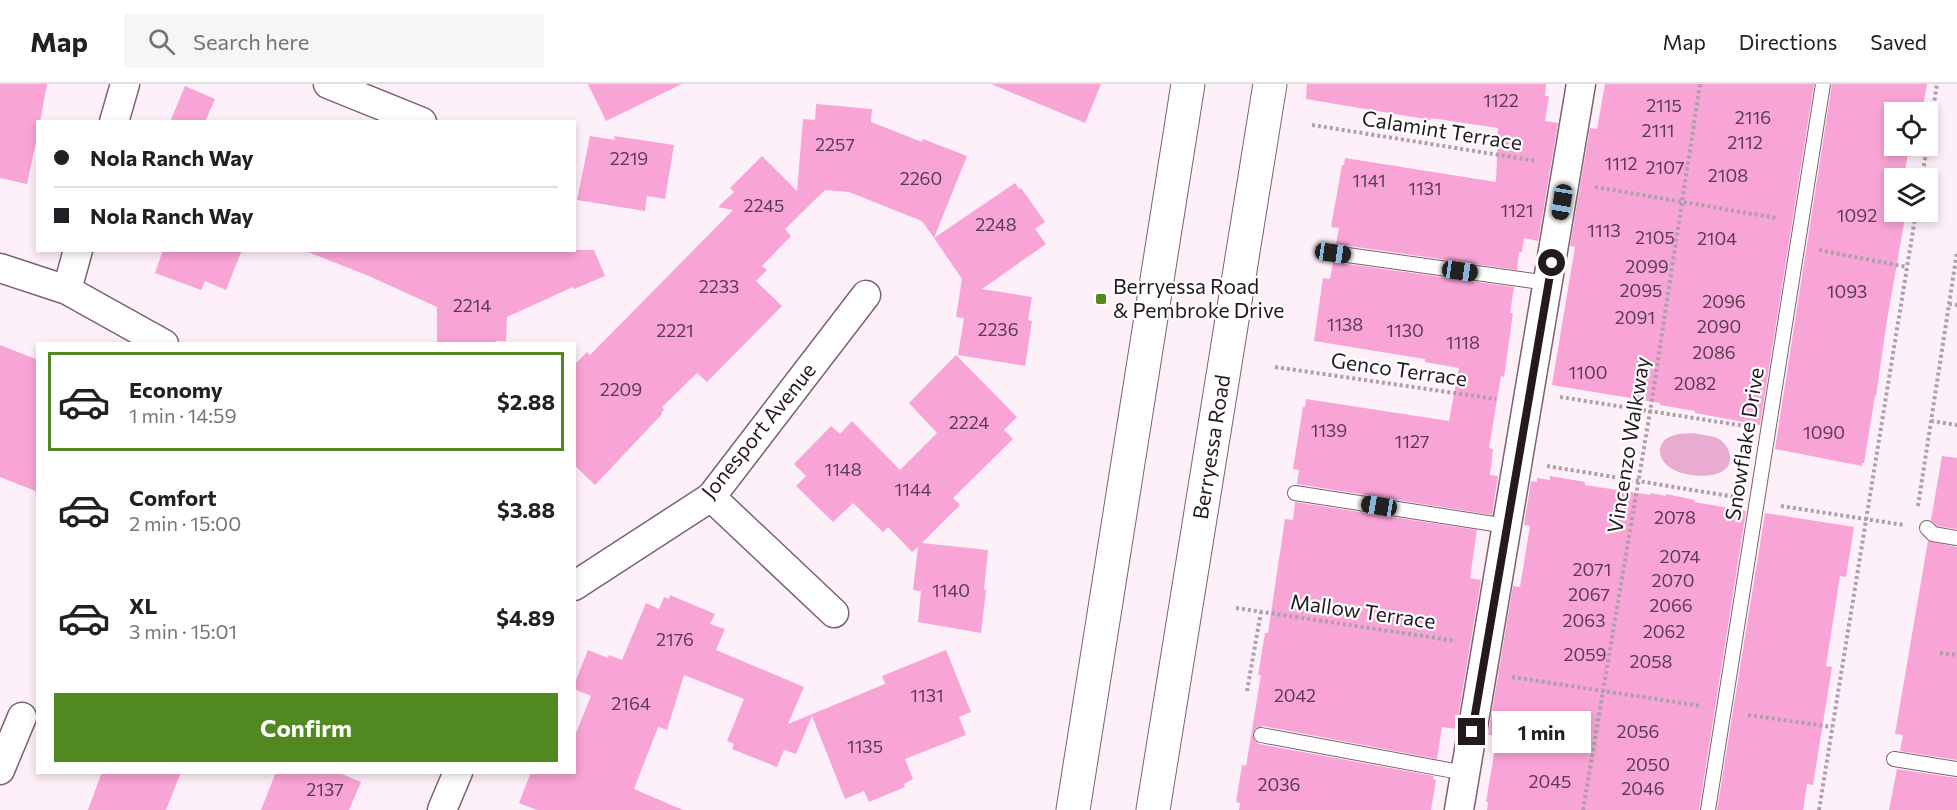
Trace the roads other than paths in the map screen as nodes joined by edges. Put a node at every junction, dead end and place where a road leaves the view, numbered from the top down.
1 (125, 84) edge
2 (328, 84) edge
3 (1188, 84) edge
4 (1270, 84) edge
5 (1581, 84) edge
6 (1823, 84) edge
7 (115, 120) edge
8 (417, 120) edge
9 (77, 252) edge
10 (1333, 253) dead end
11 (0, 268) edge
12 (1548, 283) junction
13 (67, 290) junction
14 (866, 295) dead end
15 (160, 342) edge
16 (1295, 493) dead end
17 (711, 497) junction
18 (1507, 526) junction
19 (1927, 528) dead end
20 (1957, 538) edge
21 (576, 585) edge
22 (834, 613) dead end
23 (22, 717) dead end
24 (1261, 735) dead end
25 (1894, 759) dead end
26 (1957, 769) edge
27 (0, 770) edge
28 (1466, 773) junction
29 (457, 774) edge
30 (442, 810) edge
31 (1072, 810) edge
32 (1154, 810) edge
33 (1460, 810) edge
34 (1708, 810) edge

1 - 7 street
2 - 8 street
3 - 31 main road
4 - 32 main road, Berryessa Road
5 - 12 street
6 - 34 lane, Snowflake Drive
9 - 13 street
10 - 12 lane
11 - 13 street
12 - 18 street
13 - 15 street
14 - 17 street, Jonesport Avenue
16 - 18 lane
17 - 21 street, Jonesport Avenue
17 - 22 street
18 - 28 street
19 - 20 lane
23 - 27 street
24 - 28 lane
25 - 26 lane
28 - 33 street
29 - 30 street

